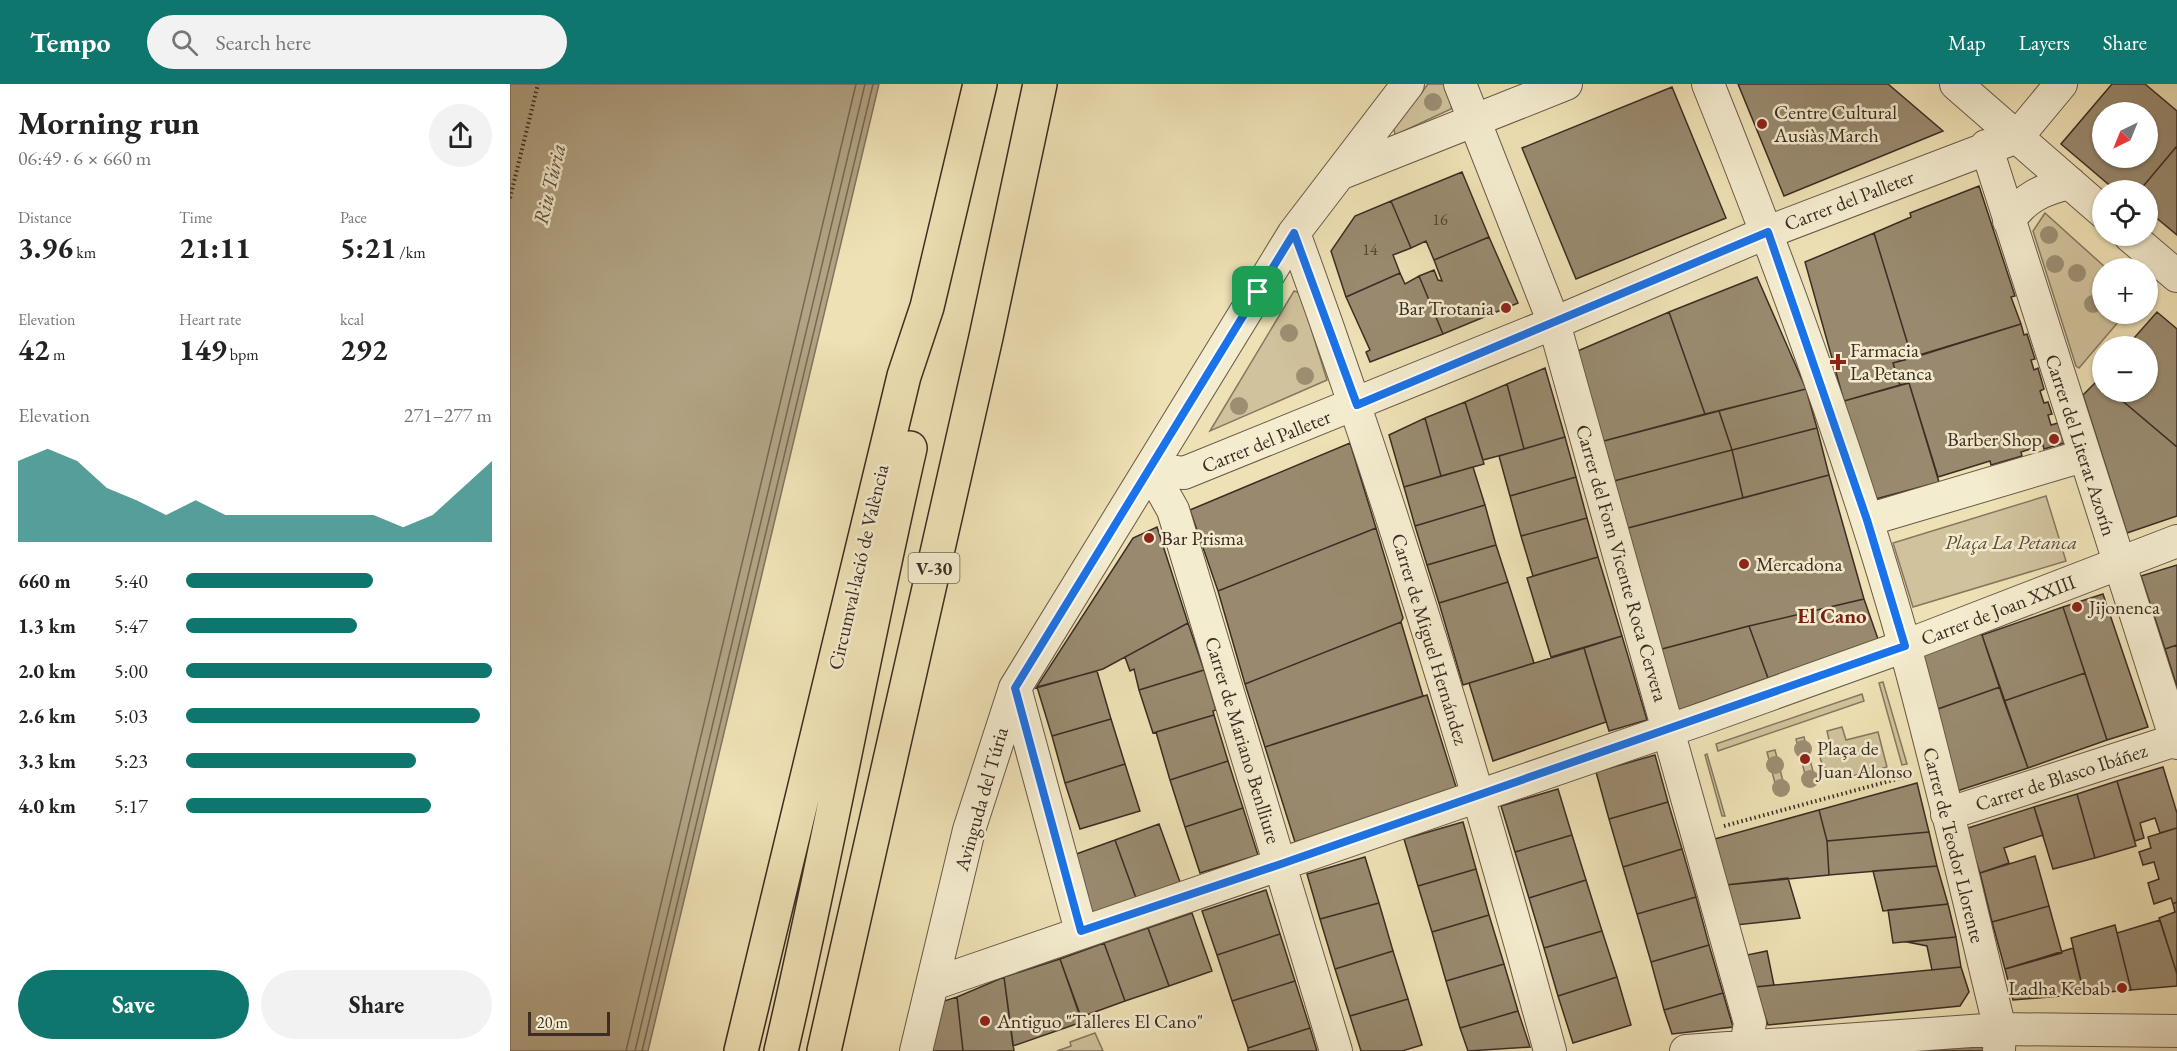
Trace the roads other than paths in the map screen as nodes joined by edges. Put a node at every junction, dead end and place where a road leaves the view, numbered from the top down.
1 (980, 84) edge
2 (1040, 84) edge
3 (1408, 84) edge
4 (1460, 84) edge
5 (1566, 84) edge
6 (1708, 84) edge
7 (1956, 84) edge
8 (2061, 84) edge
9 (1476, 121) junction
10 (2017, 137) junction
11 (1986, 146) junction
12 (1342, 173) junction
13 (2070, 183) junction
14 (2092, 202) edge
15 (2009, 220) junction
16 (1768, 232) junction
17 (1294, 233) junction
18 (2142, 246) edge
19 (2177, 276) edge
20 (927, 307) junction
21 (1554, 323) junction
22 (1357, 405) junction
23 (2083, 456) junction
24 (1150, 469) junction
25 (1867, 520) junction
26 (2177, 541) edge
27 (2120, 562) junction
28 (1905, 646) junction
29 (1015, 688) junction
30 (1669, 730) junction
31 (2176, 742) edge
32 (1478, 794) junction
33 (1947, 814) junction
34 (1281, 864) junction
35 (1081, 931) junction
36 (933, 984) junction
37 (2177, 1031) edge
38 (2000, 1040) edge
39 (1746, 1048) edge
40 (741, 1051) edge
41 (781, 1051) edge
42 (824, 1051) edge
43 (916, 1051) edge
44 (1336, 1051) edge
45 (1550, 1051) edge
46 (1686, 1051) edge

1 - 20 highway, Circumval·lació de València
2 - 42 highway, V-30
3 - 12 street, Avinguda del Túria
4 - 9 street, Carrer del Forn Vicente Roca Cervera
5 - 9 street
6 - 16 street, Carrer de Teodor Llorente
7 - 10 street
8 - 10 street
9 - 12 street
9 - 21 street, Carrer del Forn Vicente Roca Cervera
10 - 11 street, Carrer del Palleter
10 - 13 street
11 - 15 street, Carrer del Literat Azorín
11 - 16 street, Carrer del Palleter
12 - 17 street, Avinguda del Túria
13 - 14 street
13 - 15 street
15 - 23 street, Carrer del Literat Azorín
16 - 21 street, Carrer del Palleter
16 - 25 street, Carrer de Teodor Llorente
17 - 22 street, Carrer de Miguel Hernández
17 - 24 street, Avinguda del Túria
18 - 19 street
20 - 40 highway, Circumval·lació de València
20 - 41 highway
21 - 22 street, Carrer del Palleter
21 - 30 street, Carrer del Forn Vicente Roca Cervera
22 - 24 street, Carrer del Palleter
22 - 32 street, Carrer de Miguel Hernández
23 - 25 street
23 - 27 street, Carrer del Literat Azorín
24 - 29 street, Avinguda del Túria
24 - 34 street, Carrer de Mariano Benlliure
25 - 28 street, Carrer de Teodor Llorente
26 - 27 street, Carrer de Joan XXIII
27 - 28 street, Carrer de Joan XXIII
27 - 31 street, Carrer del Literat Azorín
28 - 30 street, Carrer de Joan XXIII
28 - 33 street, Carrer de Teodor Llorente
29 - 35 street
29 - 36 street, Avinguda del Túria
30 - 32 street, Carrer de Joan XXIII
30 - 39 street, Carrer del Forn Vicente Roca Cervera
31 - 33 street, Carrer de Blasco Ibáñez
32 - 34 street, Carrer de Joan XXIII
32 - 45 street, Carrer de Miguel Hernández
33 - 38 street, Carrer de Teodor Llorente
34 - 35 street, Carrer de Joan XXIII
34 - 44 street, Carrer de Mariano Benlliure
35 - 36 street, Carrer de Joan XXIII
36 - 43 street, Avinguda del Túria
37 - 38 street
38 - 39 street
39 - 46 street

